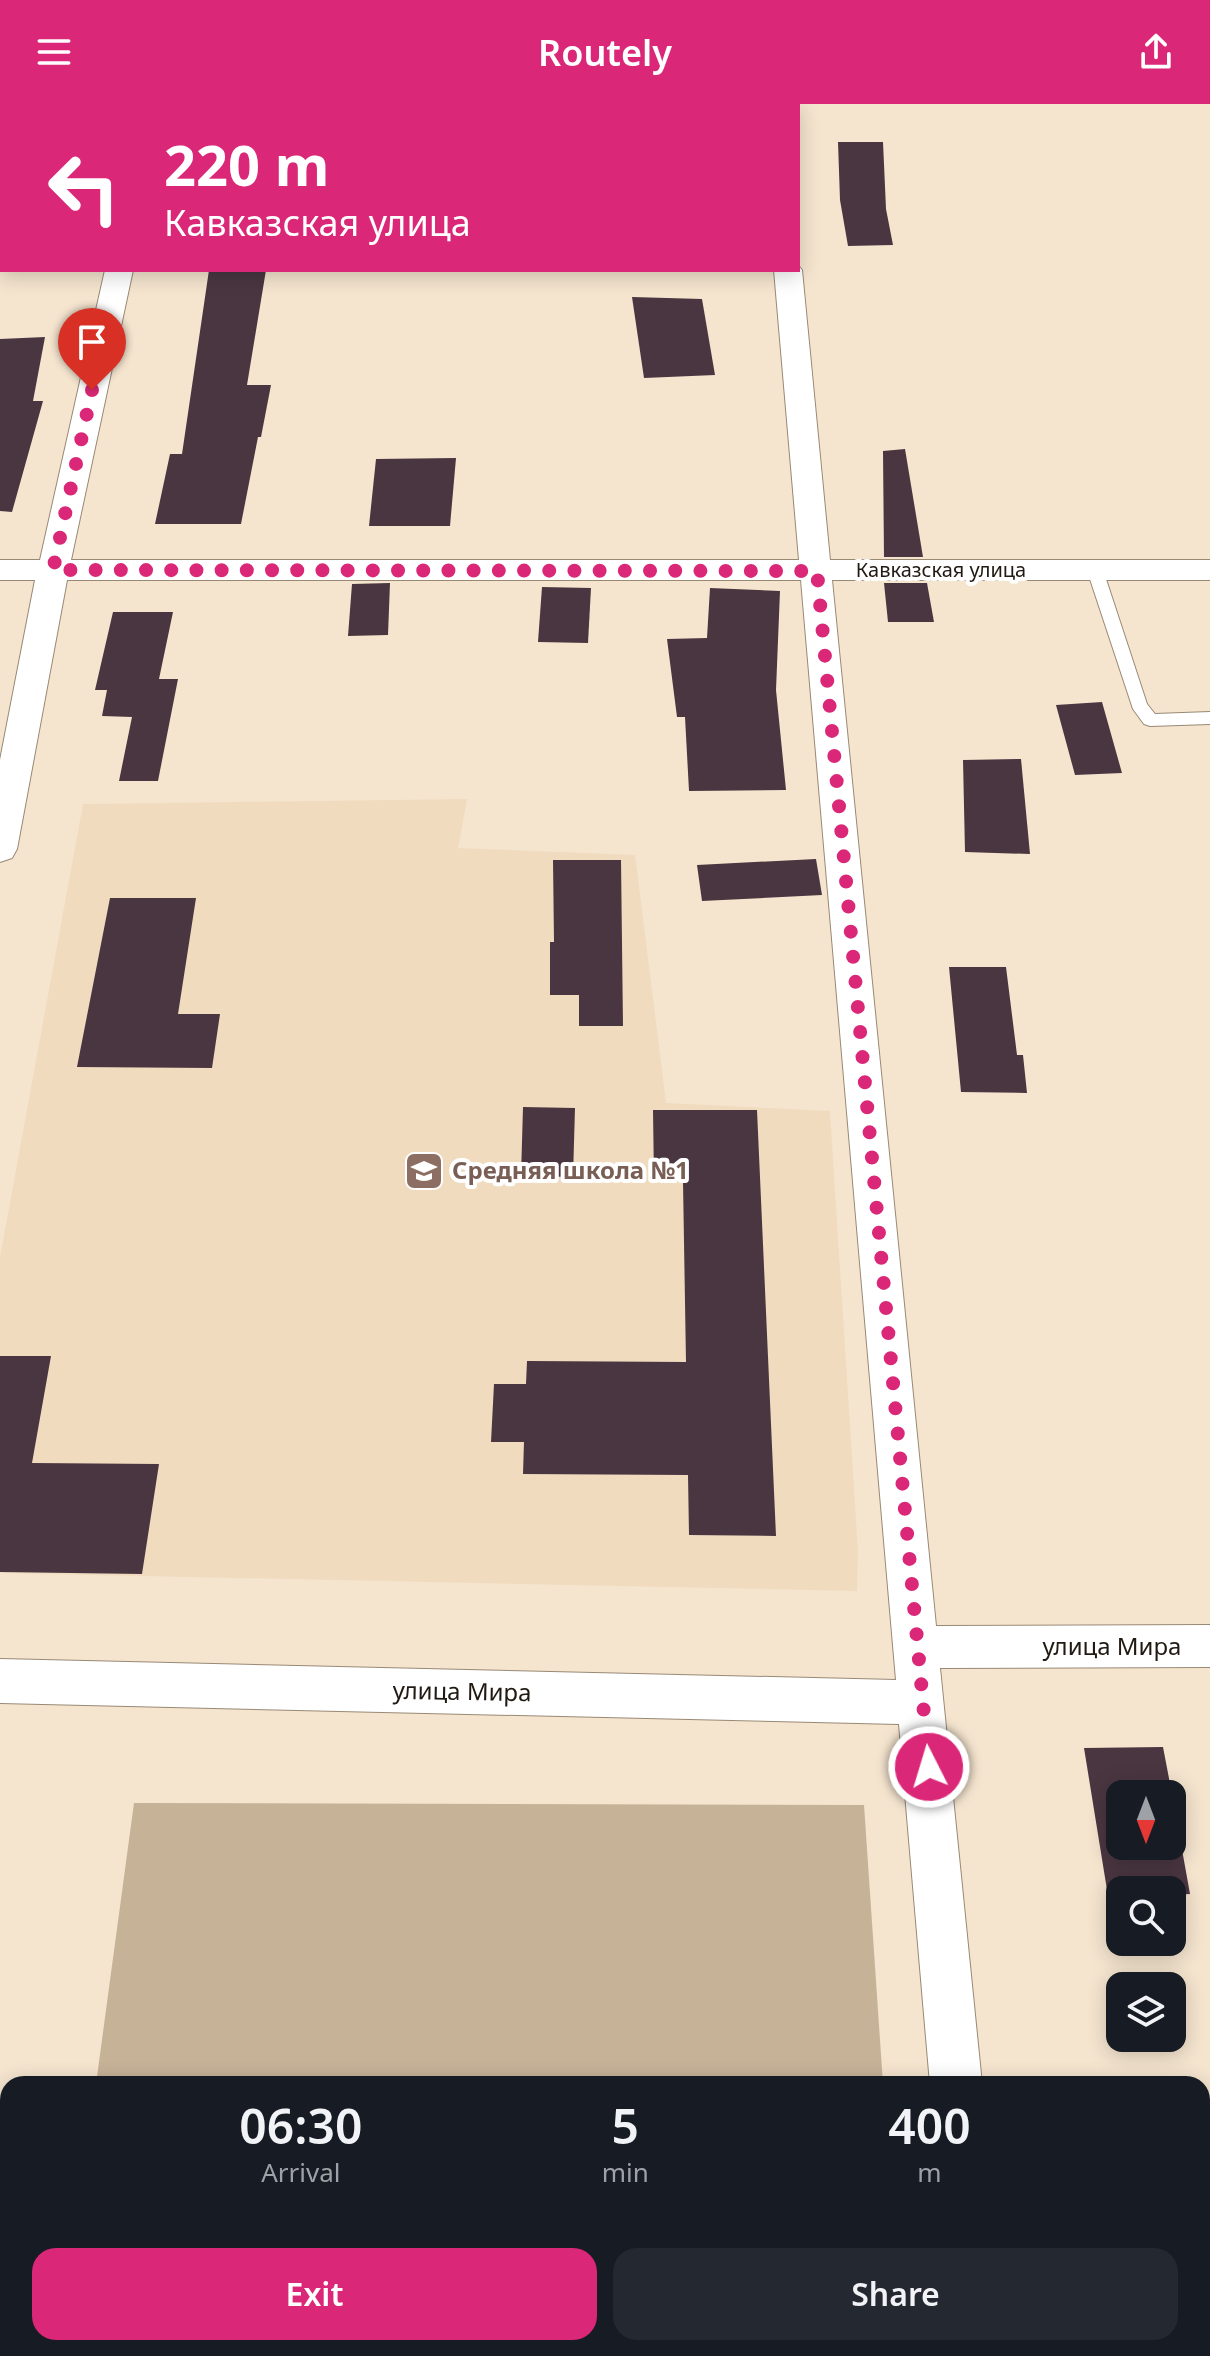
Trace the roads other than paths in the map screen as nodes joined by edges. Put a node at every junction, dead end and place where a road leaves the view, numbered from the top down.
1 (119, 272) edge
2 (788, 272) edge
3 (0, 570) edge
4 (53, 570) junction
5 (1095, 570) junction
6 (1210, 570) edge
7 (817, 571) junction
8 (1210, 718) edge
9 (0, 849) edge
10 (1210, 1646) edge
11 (918, 1647) junction
12 (0, 1681) edge
13 (923, 1703) junction
14 (955, 2076) edge

1 - 4 street
2 - 7 street
3 - 4 street, Кавказская улица
4 - 7 street, Кавказская улица
4 - 9 street
5 - 6 street, Кавказская улица
5 - 7 street, Кавказская улица
5 - 8 lane
7 - 11 street
10 - 11 street, улица Мира
11 - 13 street
12 - 13 street, улица Мира
13 - 14 street

